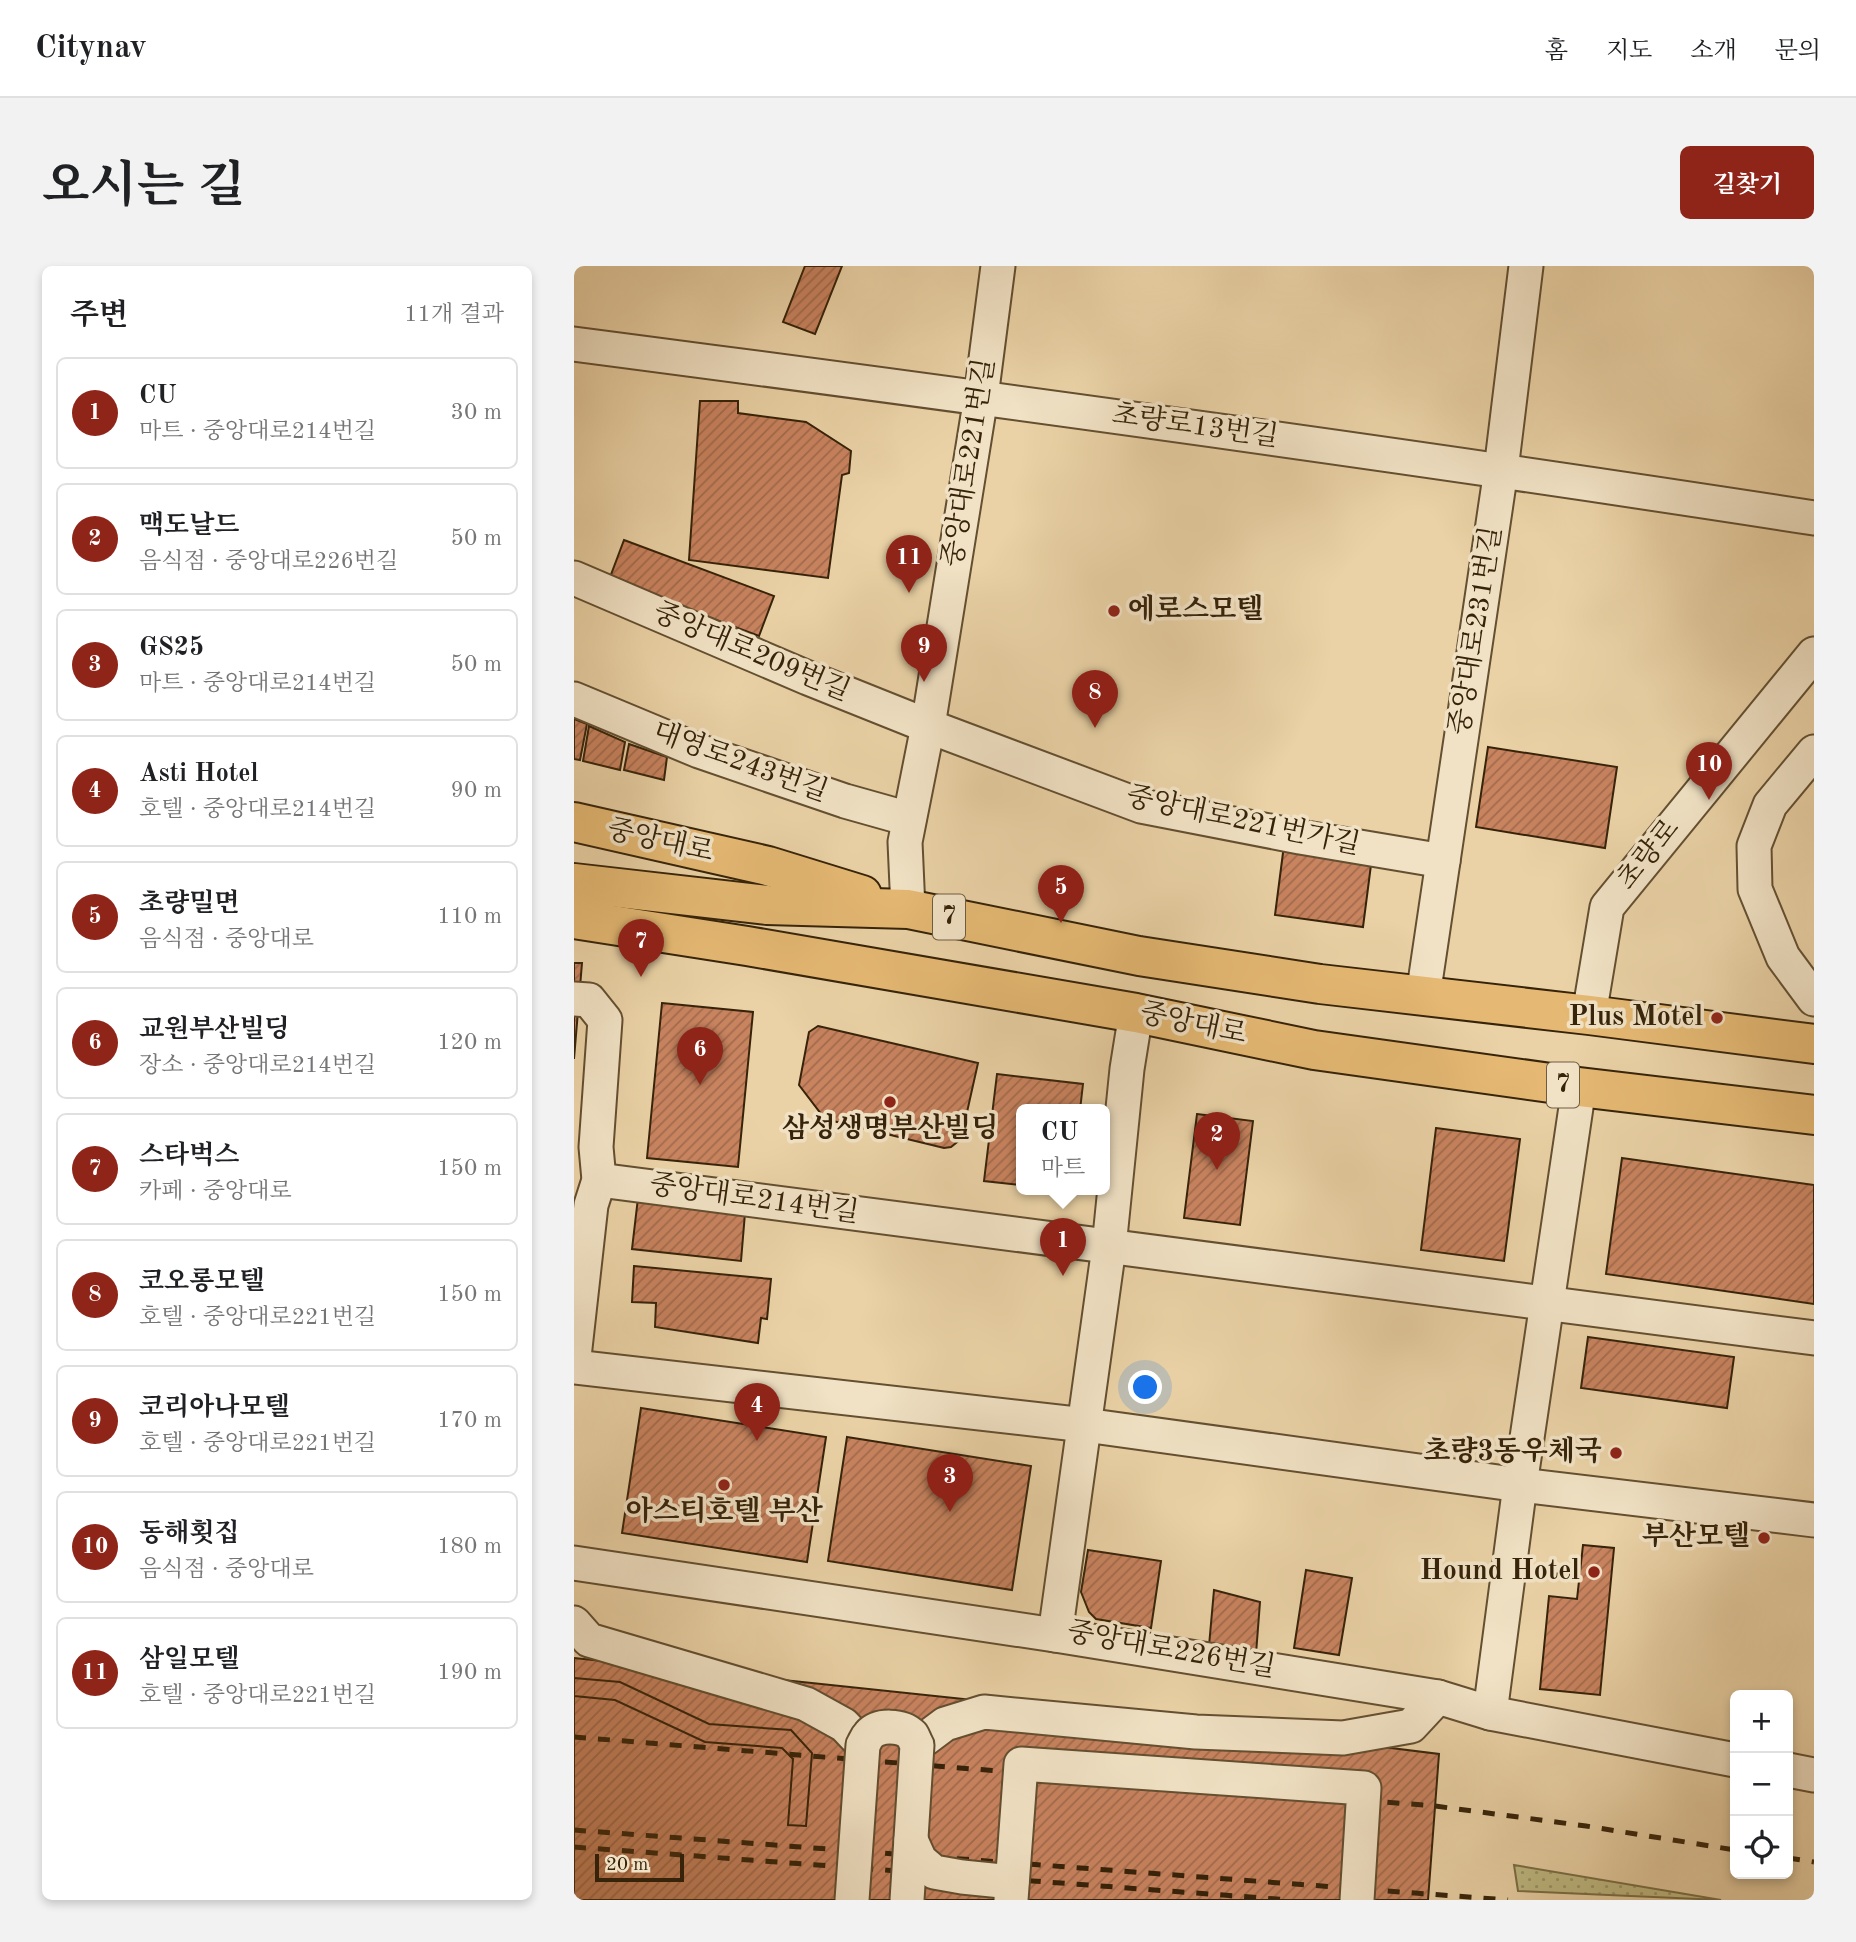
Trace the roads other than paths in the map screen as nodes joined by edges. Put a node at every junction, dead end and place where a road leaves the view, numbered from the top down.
1 (998, 266) edge
2 (1526, 266) edge
3 (574, 344) edge
4 (981, 397) junction
5 (1501, 470) junction
6 (1814, 518) edge
7 (574, 578) edge
8 (1814, 654) edge
9 (574, 699) edge
10 (928, 726) junction
11 (1814, 752) edge
12 (909, 820) junction
13 (574, 822) edge
14 (1443, 861) junction
15 (574, 883) edge
16 (908, 909) junction
17 (574, 919) edge
18 (1423, 996) junction
19 (574, 999) edge
20 (1814, 999) edge
21 (1136, 1013) junction
22 (1588, 1015) junction
23 (1814, 1044) edge
24 (1579, 1087) junction
25 (1814, 1115) edge
26 (599, 1180) junction
27 (1109, 1247) junction
28 (1547, 1303) junction
29 (1814, 1338) edge
30 (574, 1357) edge
31 (574, 1367) edge
32 (1085, 1425) junction
33 (1520, 1485) junction
34 (1814, 1520) edge
35 (574, 1563) edge
36 (574, 1623) edge
37 (1055, 1635) junction
38 (1438, 1697) junction
39 (1490, 1713) junction
40 (863, 1745) junction
41 (917, 1745) junction
42 (1730, 1759) edge
43 (1793, 1771) edge
44 (1814, 1775) edge
45 (911, 1840) junction
46 (1012, 1891) edge
47 (852, 1900) edge
48 (907, 1900) edge
49 (1357, 1900) edge

1 - 4 street, 중앙대로221번길
2 - 5 street, 중앙대로231번길
3 - 4 street, 초량로13번길
4 - 5 street, 초량로13번길
4 - 10 street, 중앙대로221번길
5 - 6 street, 초량로13번길
5 - 14 street, 중앙대로231번길
7 - 10 street, 중앙대로209번길
8 - 22 street, 초량로
9 - 12 street, 대영로243번길
10 - 12 street, 중앙대로221번길
10 - 14 street, 중앙대로221번가길
11 - 20 street
12 - 16 street, 중앙대로221번길
13 - 16 main road, 중앙대로 / 7
14 - 18 street, 중앙대로231번길
15 - 16 main road, 중앙대로 / 7
16 - 18 main road, 중앙대로 / 7
17 - 21 main road, 중앙대로 / 7
18 - 22 main road, 중앙대로 / 7
19 - 26 street
21 - 24 main road, 중앙대로 / 7
21 - 27 street, 중앙대로226번길
22 - 23 main road, 중앙대로 / 7
24 - 25 main road, 중앙대로 / 7
24 - 28 street
26 - 27 street, 중앙대로214번길
26 - 30 street
27 - 28 street
27 - 32 street, 중앙대로226번길
28 - 29 street
28 - 33 street
31 - 32 street
32 - 33 street
32 - 37 street, 중앙대로226번길
33 - 34 street
33 - 39 street
35 - 37 street
36 - 40 street
37 - 38 street, 중앙대로226번길
38 - 39 street, 중앙대로226번길
38 - 41 street
39 - 42 street, 중앙대로226번길
40 - 41 street, bridge
40 - 47 street, bridge
41 - 45 street, bridge
43 - 44 street
45 - 46 street, bridge
45 - 48 street, bridge
46 - 49 street, bridge

